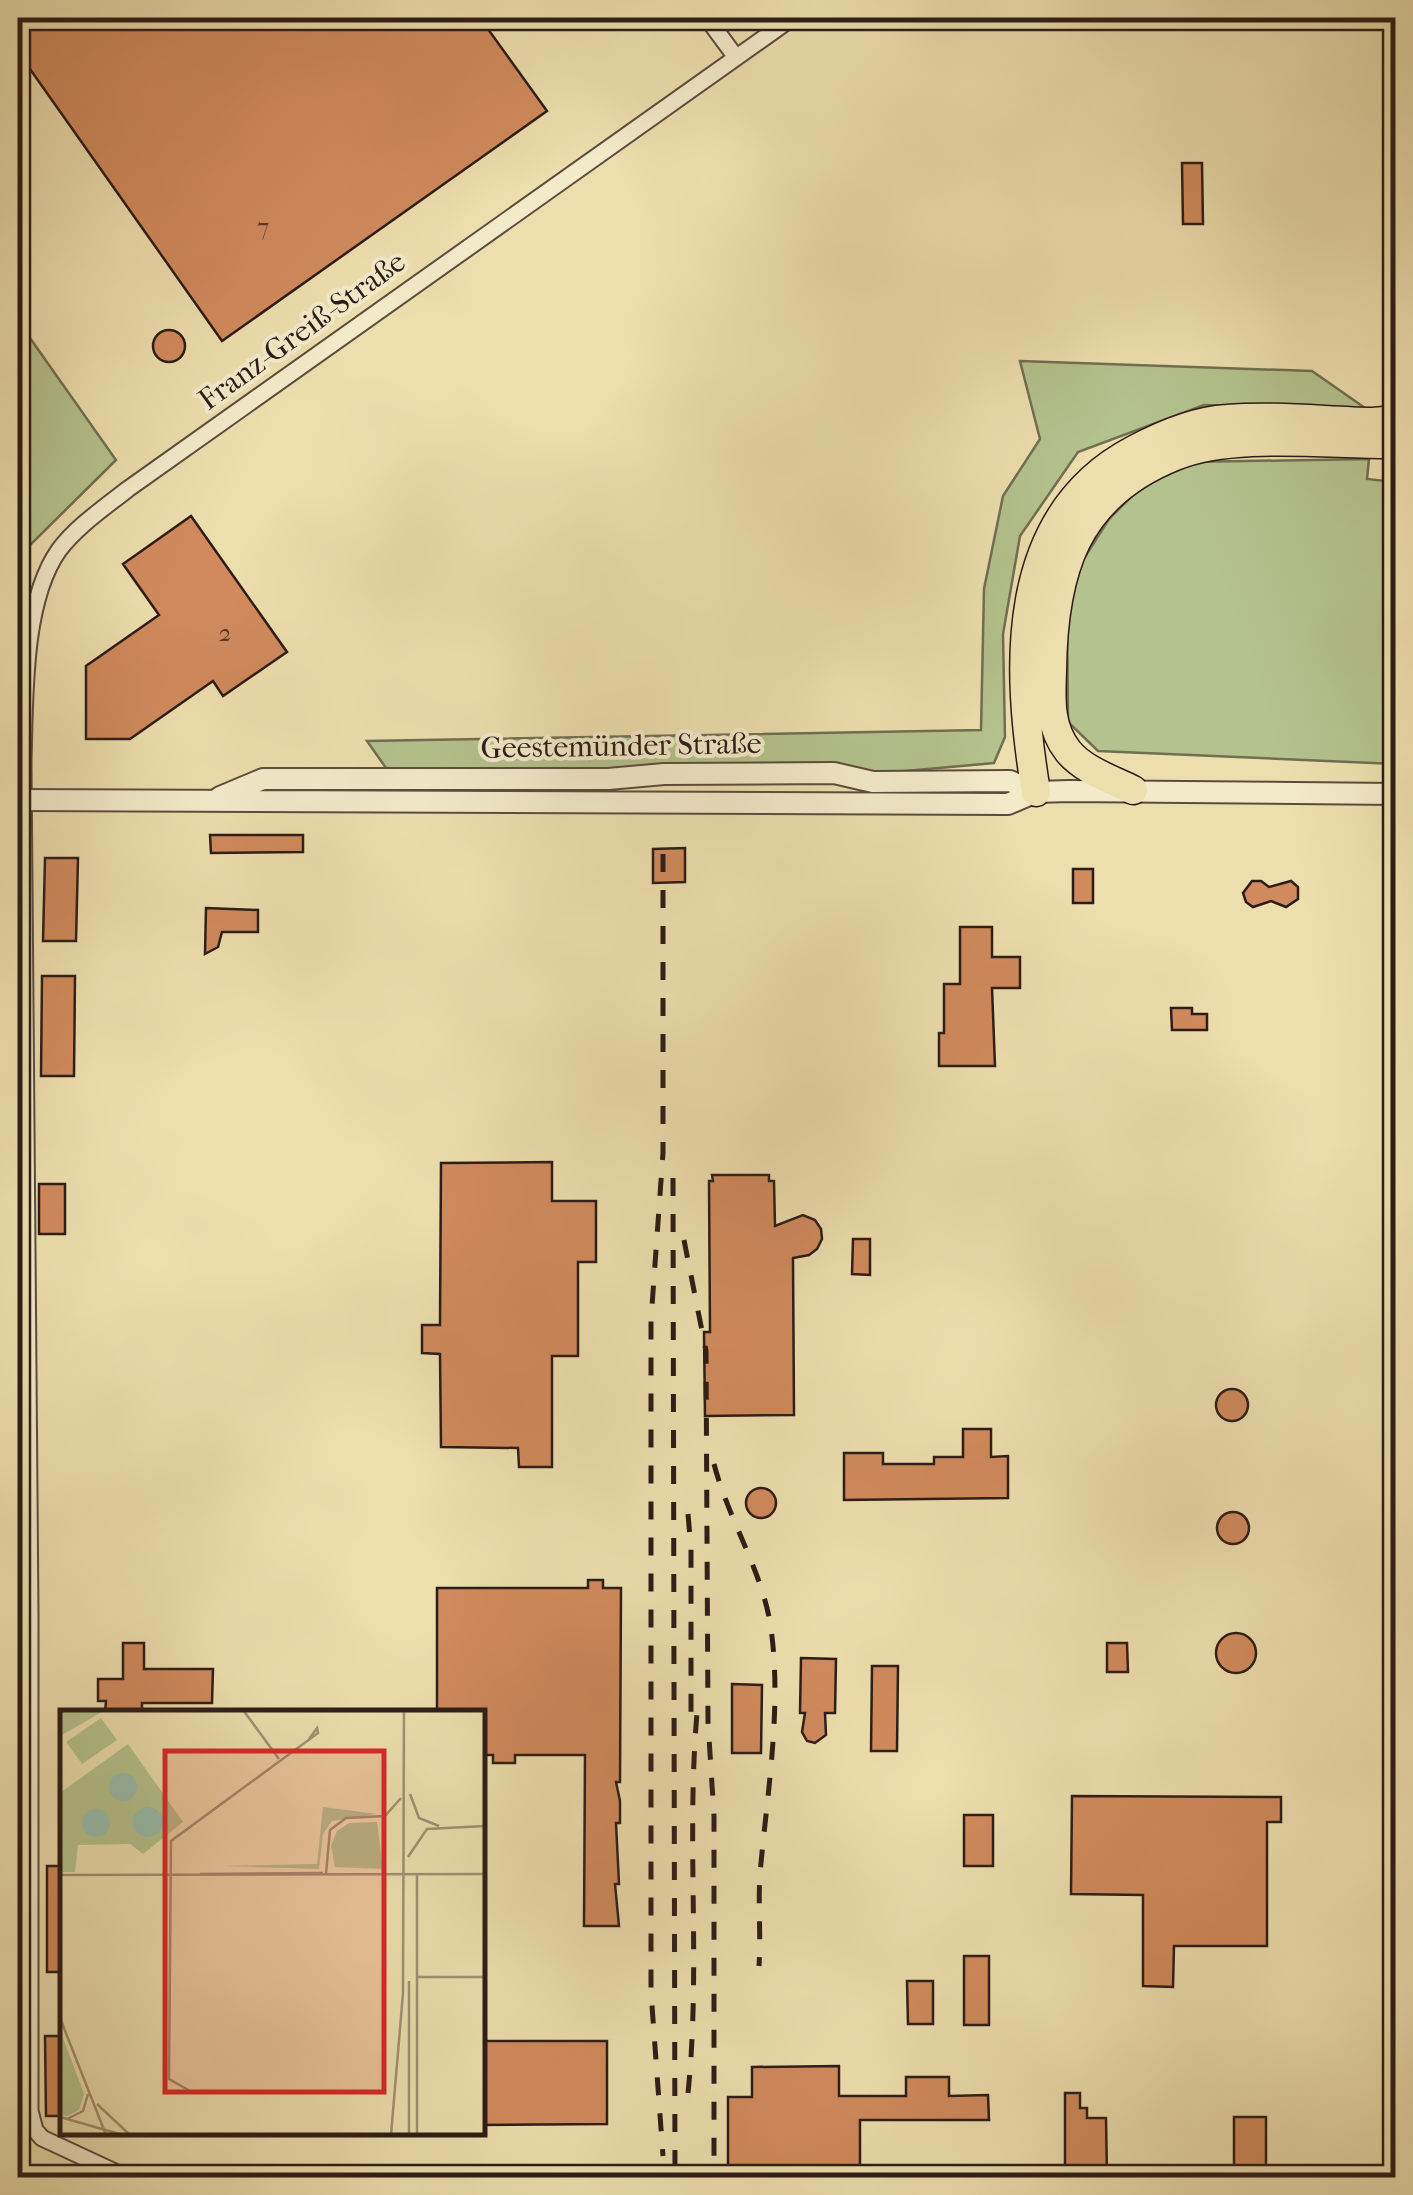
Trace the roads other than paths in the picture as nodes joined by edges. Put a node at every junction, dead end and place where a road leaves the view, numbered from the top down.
1 (707, 18) edge
2 (792, 18) edge
3 (735, 56) junction
4 (1384, 433) edge
5 (1051, 716) junction
6 (1134, 790) junction
7 (1036, 792) junction
8 (1396, 794) edge
9 (21, 800) edge
10 (209, 802) junction
11 (128, 2178) edge

1 - 3 street
2 - 3 street, Franz-Greiß-Straße
3 - 9 street, Franz-Greiß-Straße
4 - 5 highway
4 - 7 highway
5 - 6 highway
5 - 7 highway
6 - 7 street, Geestemünder Straße
6 - 8 street, Geestemünder Straße
7 - 10 street, Geestemünder Straße
7 - 10 street, Geestemünder Straße
9 - 10 street, Geestemünder Straße
9 - 11 street

